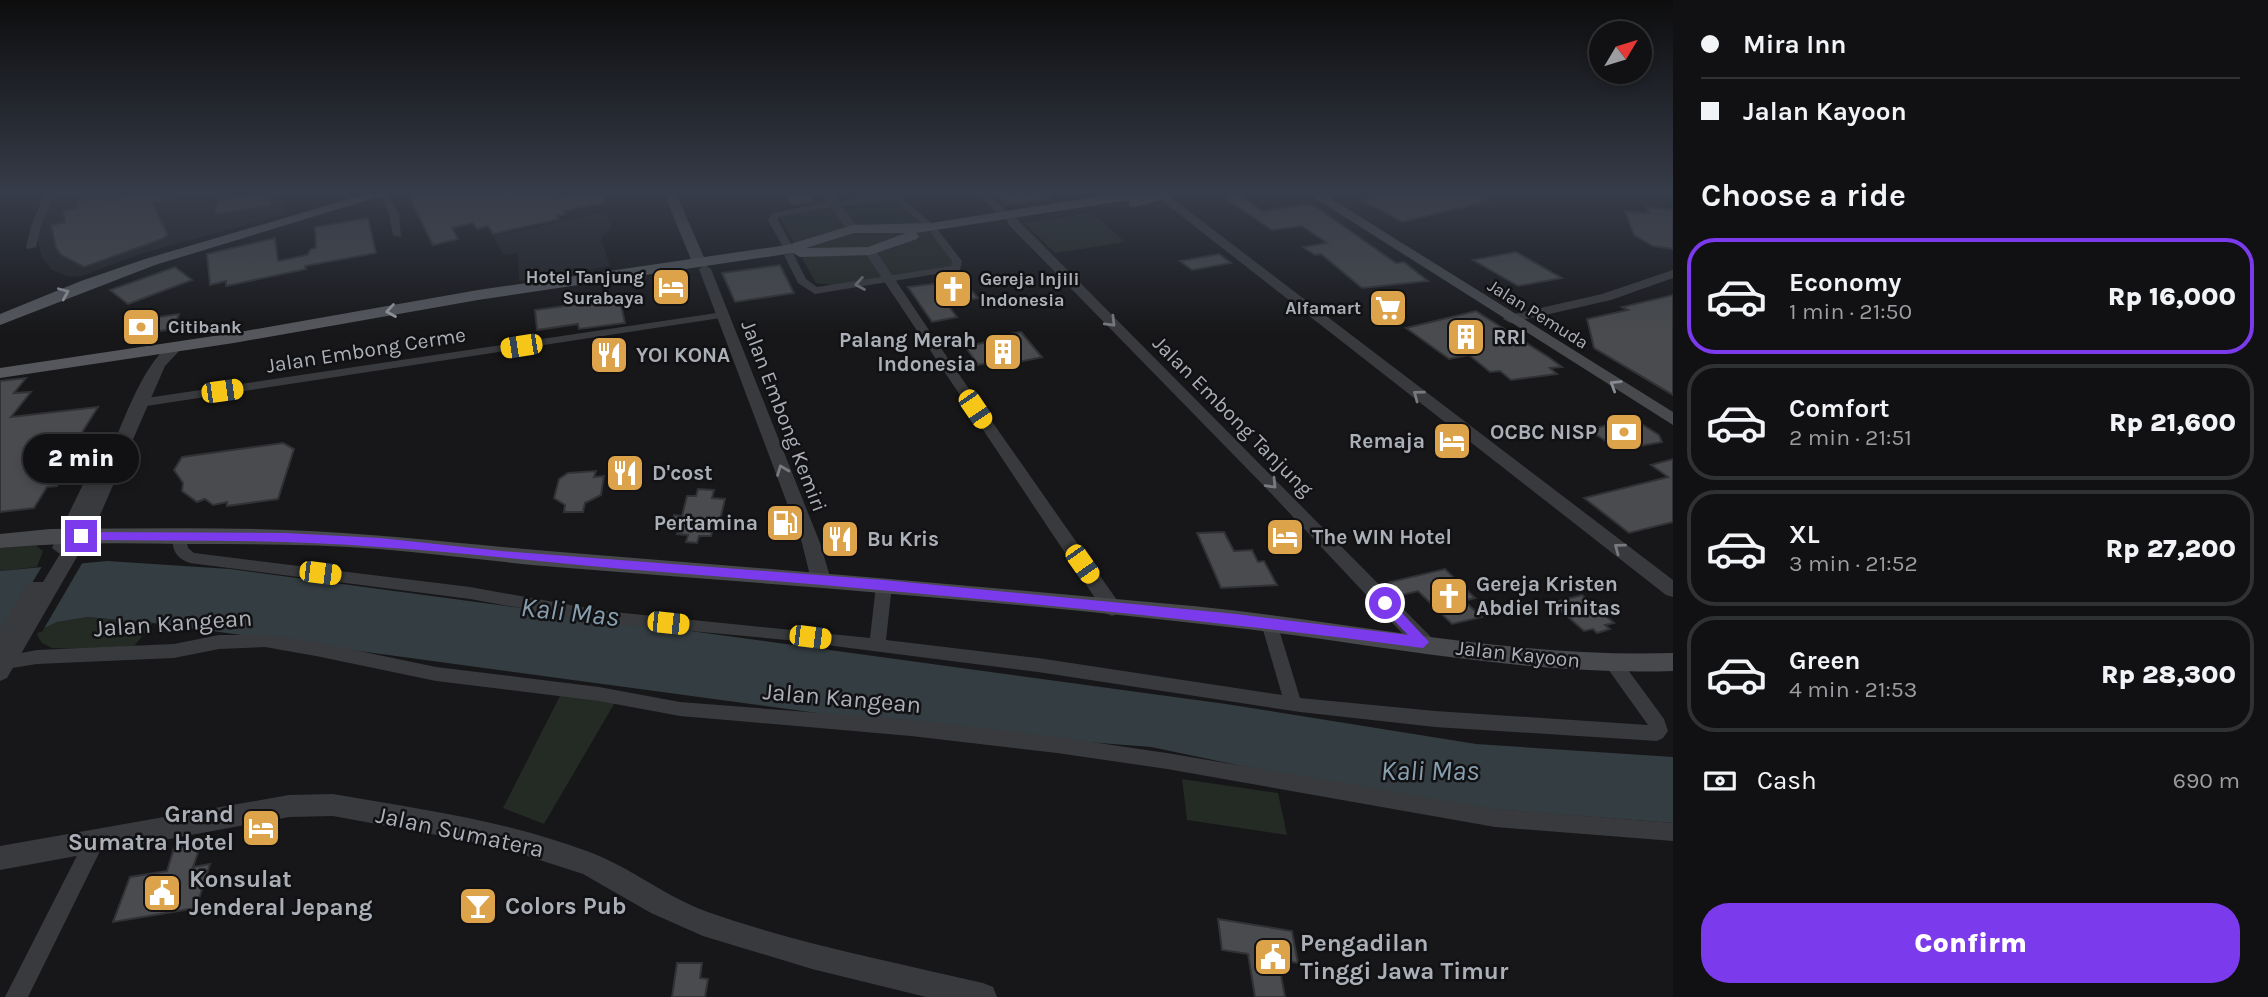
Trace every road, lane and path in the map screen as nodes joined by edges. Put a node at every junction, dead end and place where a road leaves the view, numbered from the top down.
1 (33, 240) edge
2 (227, 240) edge
3 (691, 240) edge
4 (783, 240) edge
5 (824, 240) edge
6 (903, 240) edge
7 (940, 240) edge
8 (1029, 240) edge
9 (1214, 240) edge
10 (1386, 240) edge
11 (31, 247) dead end
12 (870, 251) junction
13 (789, 252) junction
14 (702, 265) junction
15 (1671, 278) edge
16 (888, 279) junction
17 (723, 315) junction
18 (1510, 319) junction
19 (1, 320) edge
20 (1525, 328) junction
21 (246, 334) junction
22 (176, 347) junction
23 (140, 353) junction
24 (0, 371) edge
25 (140, 403) junction
26 (1673, 420) edge
27 (77, 529) junction
28 (0, 532) edge
29 (180, 537) junction
30 (233, 537) junction
31 (0, 541) edge
32 (821, 580) junction
33 (884, 585) junction
34 (1673, 590) edge
35 (1112, 608) junction
36 (1269, 622) junction
37 (1423, 642) junction
38 (877, 645) junction
39 (6, 651) edge
40 (1673, 662) edge
41 (1614, 664) junction
42 (1293, 704) junction
43 (1673, 832) edge
44 (94, 842) junction
45 (0, 858) edge
46 (16, 997) edge
47 (983, 997) edge

1 - 11 street
19 -> 2 main road
3 - 14 main road
4 - 13 street
5 - 13 main road
6 - 12 main road
7 - 16 street
8 -> 37 street, Jalan Embong Tanjung
34 -> 9 street
10 - 18 main road, Jalan Pemuda
12 - 13 main road
12 - 16 street
13 - 14 main road
16 -> 13 street
14 - 17 street, Jalan Embong Kemiri
14 -> 21 main road
15 - 18 street
15 - 20 street
16 - 35 street
17 - 25 street, Jalan Embong Cerme
32 -> 17 street, Jalan Embong Kemiri
18 - 20 main road, Jalan Pemuda
26 -> 20 main road, Jalan Pemuda
21 - 22 main road
21 - 24 main road
22 - 23 main road
22 - 25 street
23 - 24 main road
23 - 27 street
25 - 27 street
27 - 28 main road, Jalan Kayoon
27 - 29 main road, Jalan Kayoon
27 - 30 main road, Jalan Kayoon
27 - 31 main road, Jalan Kayoon
27 - 39 street
29 - 30 main road, Jalan Kayoon
29 - 38 street
30 - 32 main road, Jalan Kayoon
32 - 33 main road, Jalan Kayoon
33 - 35 main road, Jalan Kayoon
33 - 38 street
35 - 36 main road, Jalan Kayoon
36 - 37 main road, Jalan Kayoon
36 - 42 street
37 - 41 main road, Jalan Kayoon
38 - 42 street
39 - 43 street, Jalan Kangean
40 - 41 main road, Jalan Kayoon
41 - 42 street
44 - 45 street, Jalan Sumatera
44 - 46 street
44 - 47 street, Jalan Sumatera

